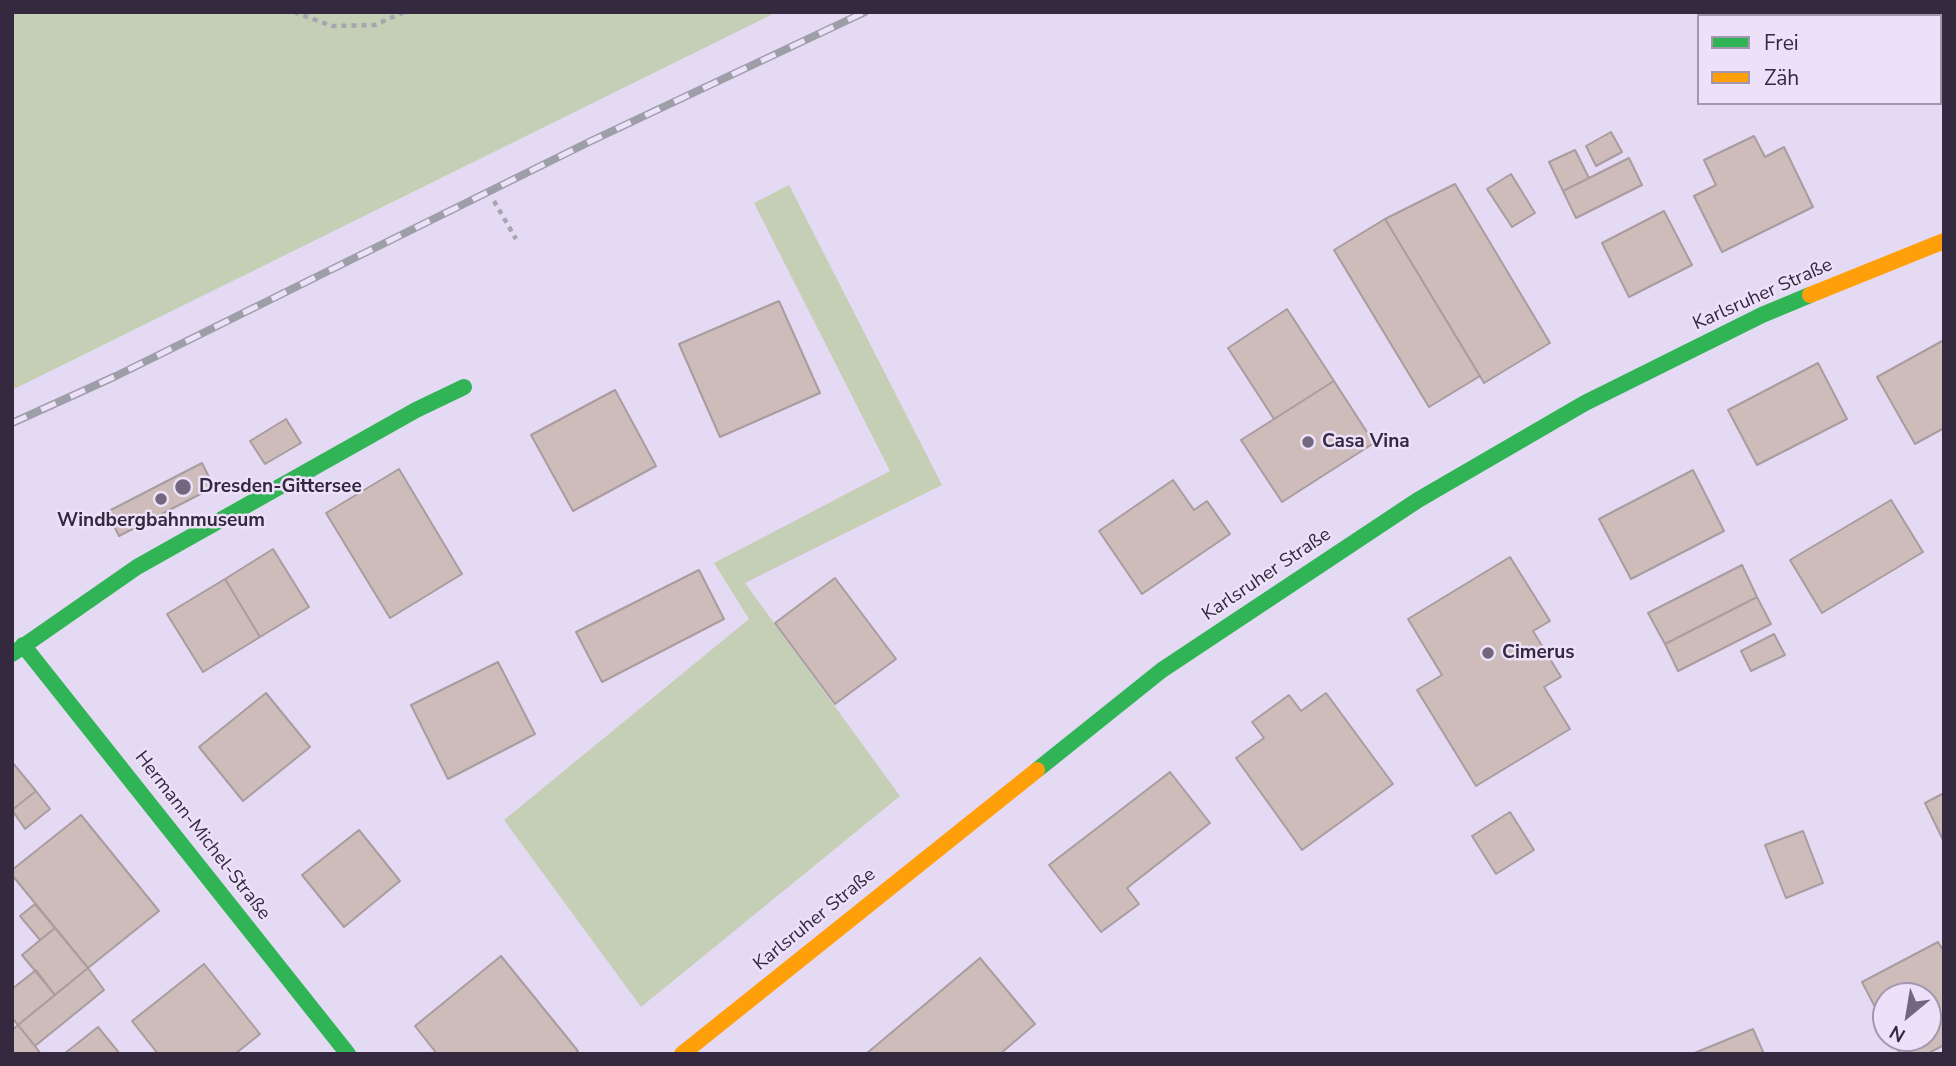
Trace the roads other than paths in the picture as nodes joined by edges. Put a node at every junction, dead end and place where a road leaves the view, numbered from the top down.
1 (1944, 241) edge
2 (464, 387) dead end
3 (18, 650) edge
4 (348, 1054) edge
5 (682, 1054) edge

1 - 5 main road, Karlsruher Straße
2 - 3 main road, Hermann-Michel-Straße
3 - 4 main road, Hermann-Michel-Straße

